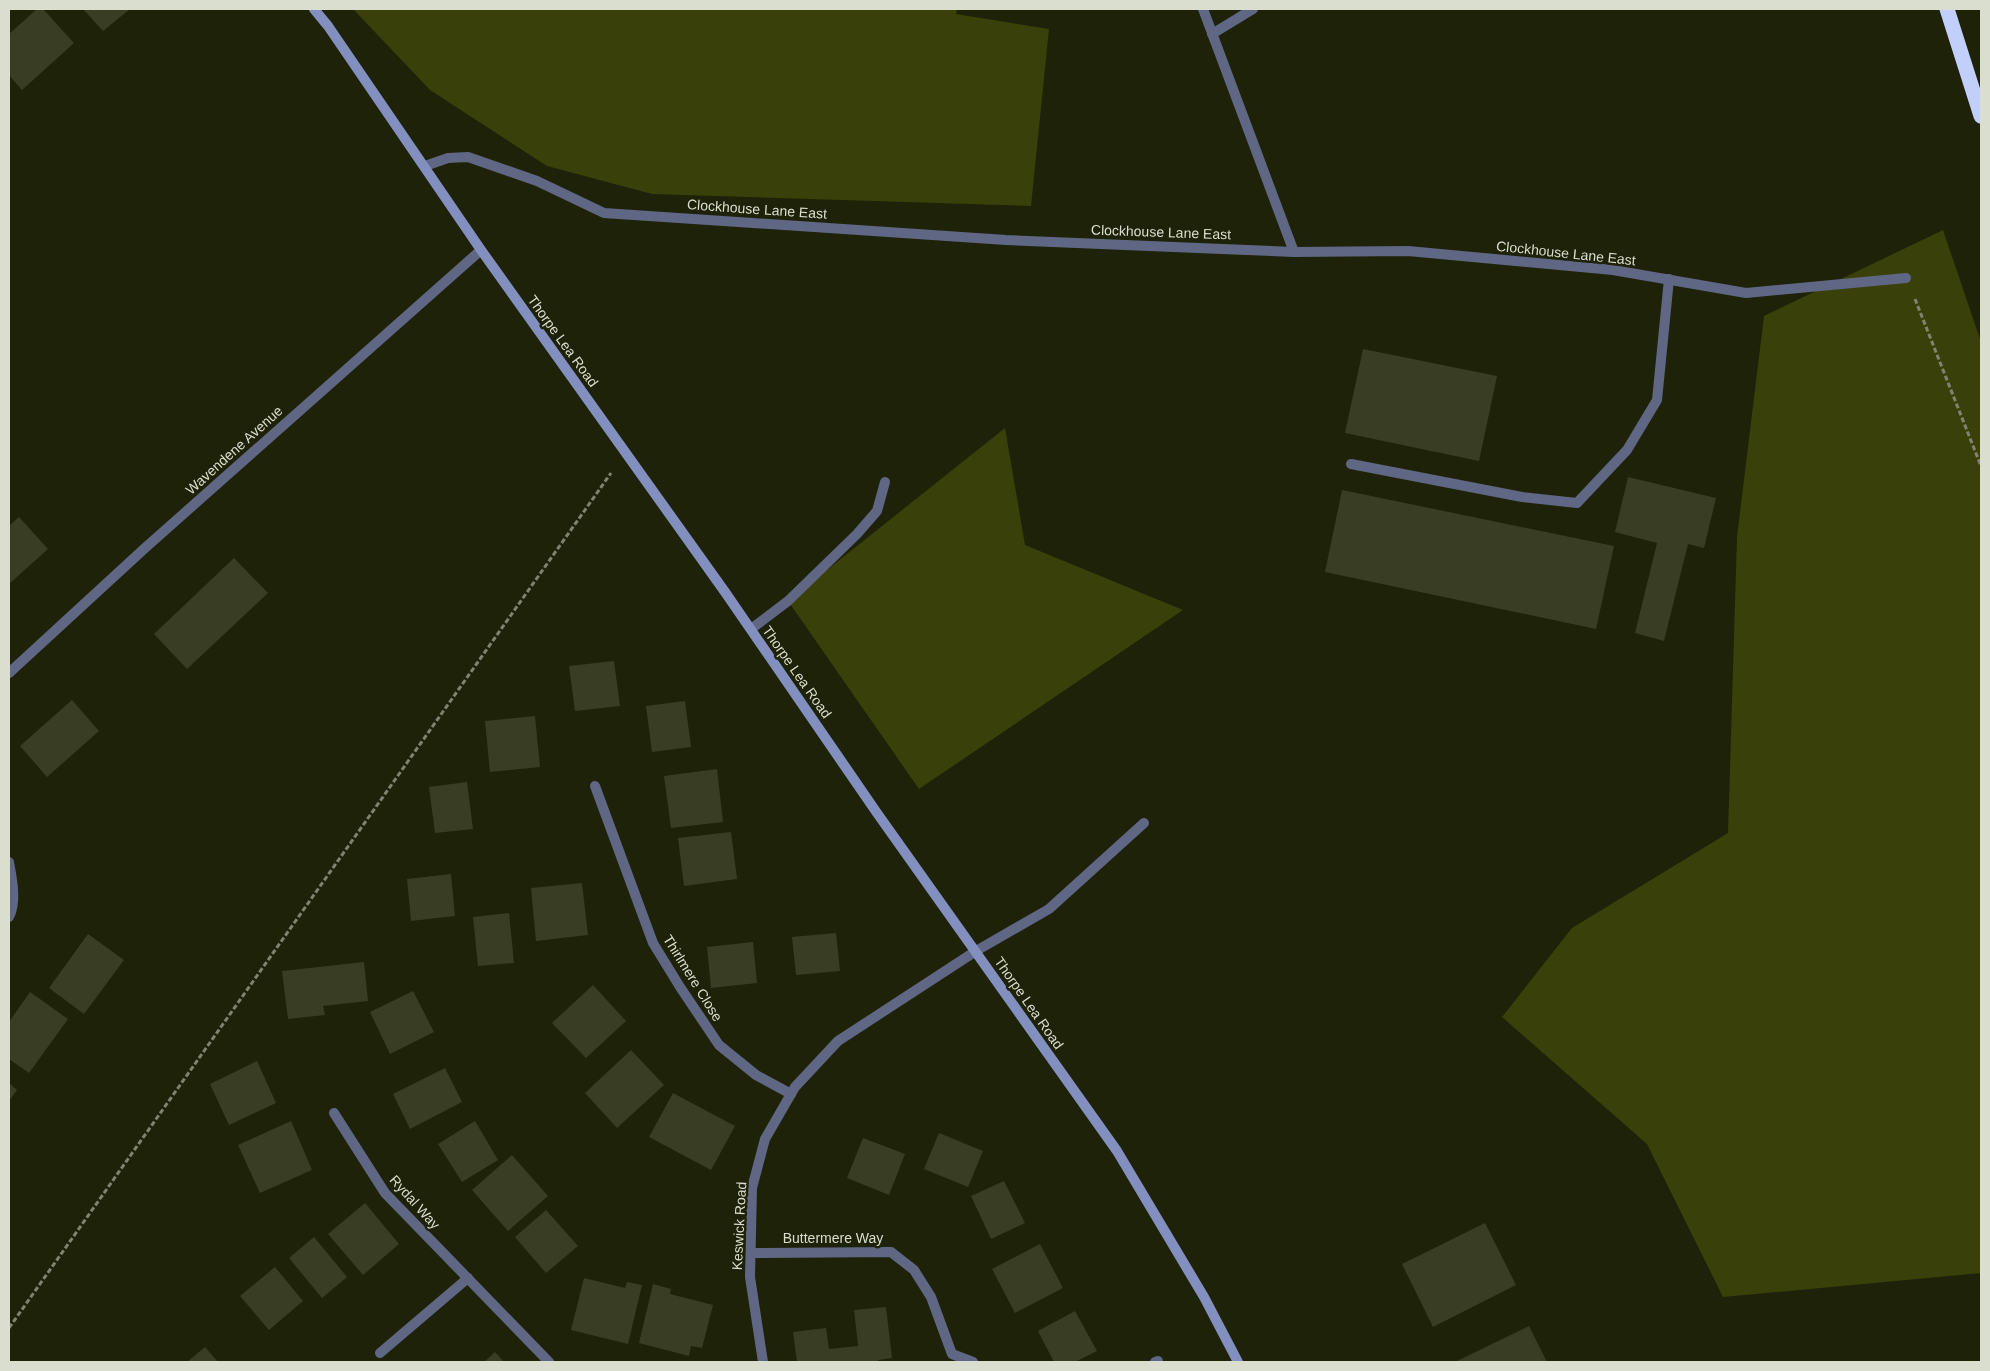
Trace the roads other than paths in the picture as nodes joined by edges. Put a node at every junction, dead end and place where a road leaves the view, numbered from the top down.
1 (314, 9) edge
2 (1203, 9) edge
3 (1253, 9) edge
4 (1948, 9) edge
5 (1212, 34) junction
6 (1981, 116) edge
7 (425, 166) junction
8 (481, 250) junction
9 (1294, 252) junction
10 (1906, 278) road end
11 (1669, 280) junction
12 (1351, 464) dead end
13 (885, 482) dead end
14 (751, 629) junction
15 (9, 673) edge
16 (596, 786) dead end
17 (1144, 823) dead end
18 (9, 862) edge
19 (9, 917) edge
20 (976, 951) junction
21 (791, 1094) junction
22 (334, 1113) dead end
23 (751, 1252) junction
24 (468, 1278) junction
25 (380, 1353) dead end
26 (549, 1362) edge
27 (762, 1362) edge
28 (973, 1362) edge
29 (1238, 1362) edge

1 - 7 main road, Thorpe Lea Road
2 - 5 street
3 - 5 street
4 - 6 highway
5 - 9 street
7 - 8 main road, Thorpe Lea Road
7 - 9 street, Clockhouse Lane East
8 - 14 main road, Thorpe Lea Road
8 - 15 street, Wavendene Avenue
9 - 11 street, Clockhouse Lane East
10 - 11 street, Clockhouse Lane East
11 - 12 street
13 - 14 street
14 - 20 main road, Thorpe Lea Road
16 - 21 street, Thirlmere Close
17 - 20 street, Keswick Road
18 - 19 street
20 - 21 street, Keswick Road
20 - 29 main road, Thorpe Lea Road
21 - 23 street, Keswick Road
22 - 24 street, Rydal Way
23 - 27 street, Keswick Road
23 - 28 street, Buttermere Way
24 - 25 street
24 - 26 street, Rydal Way

